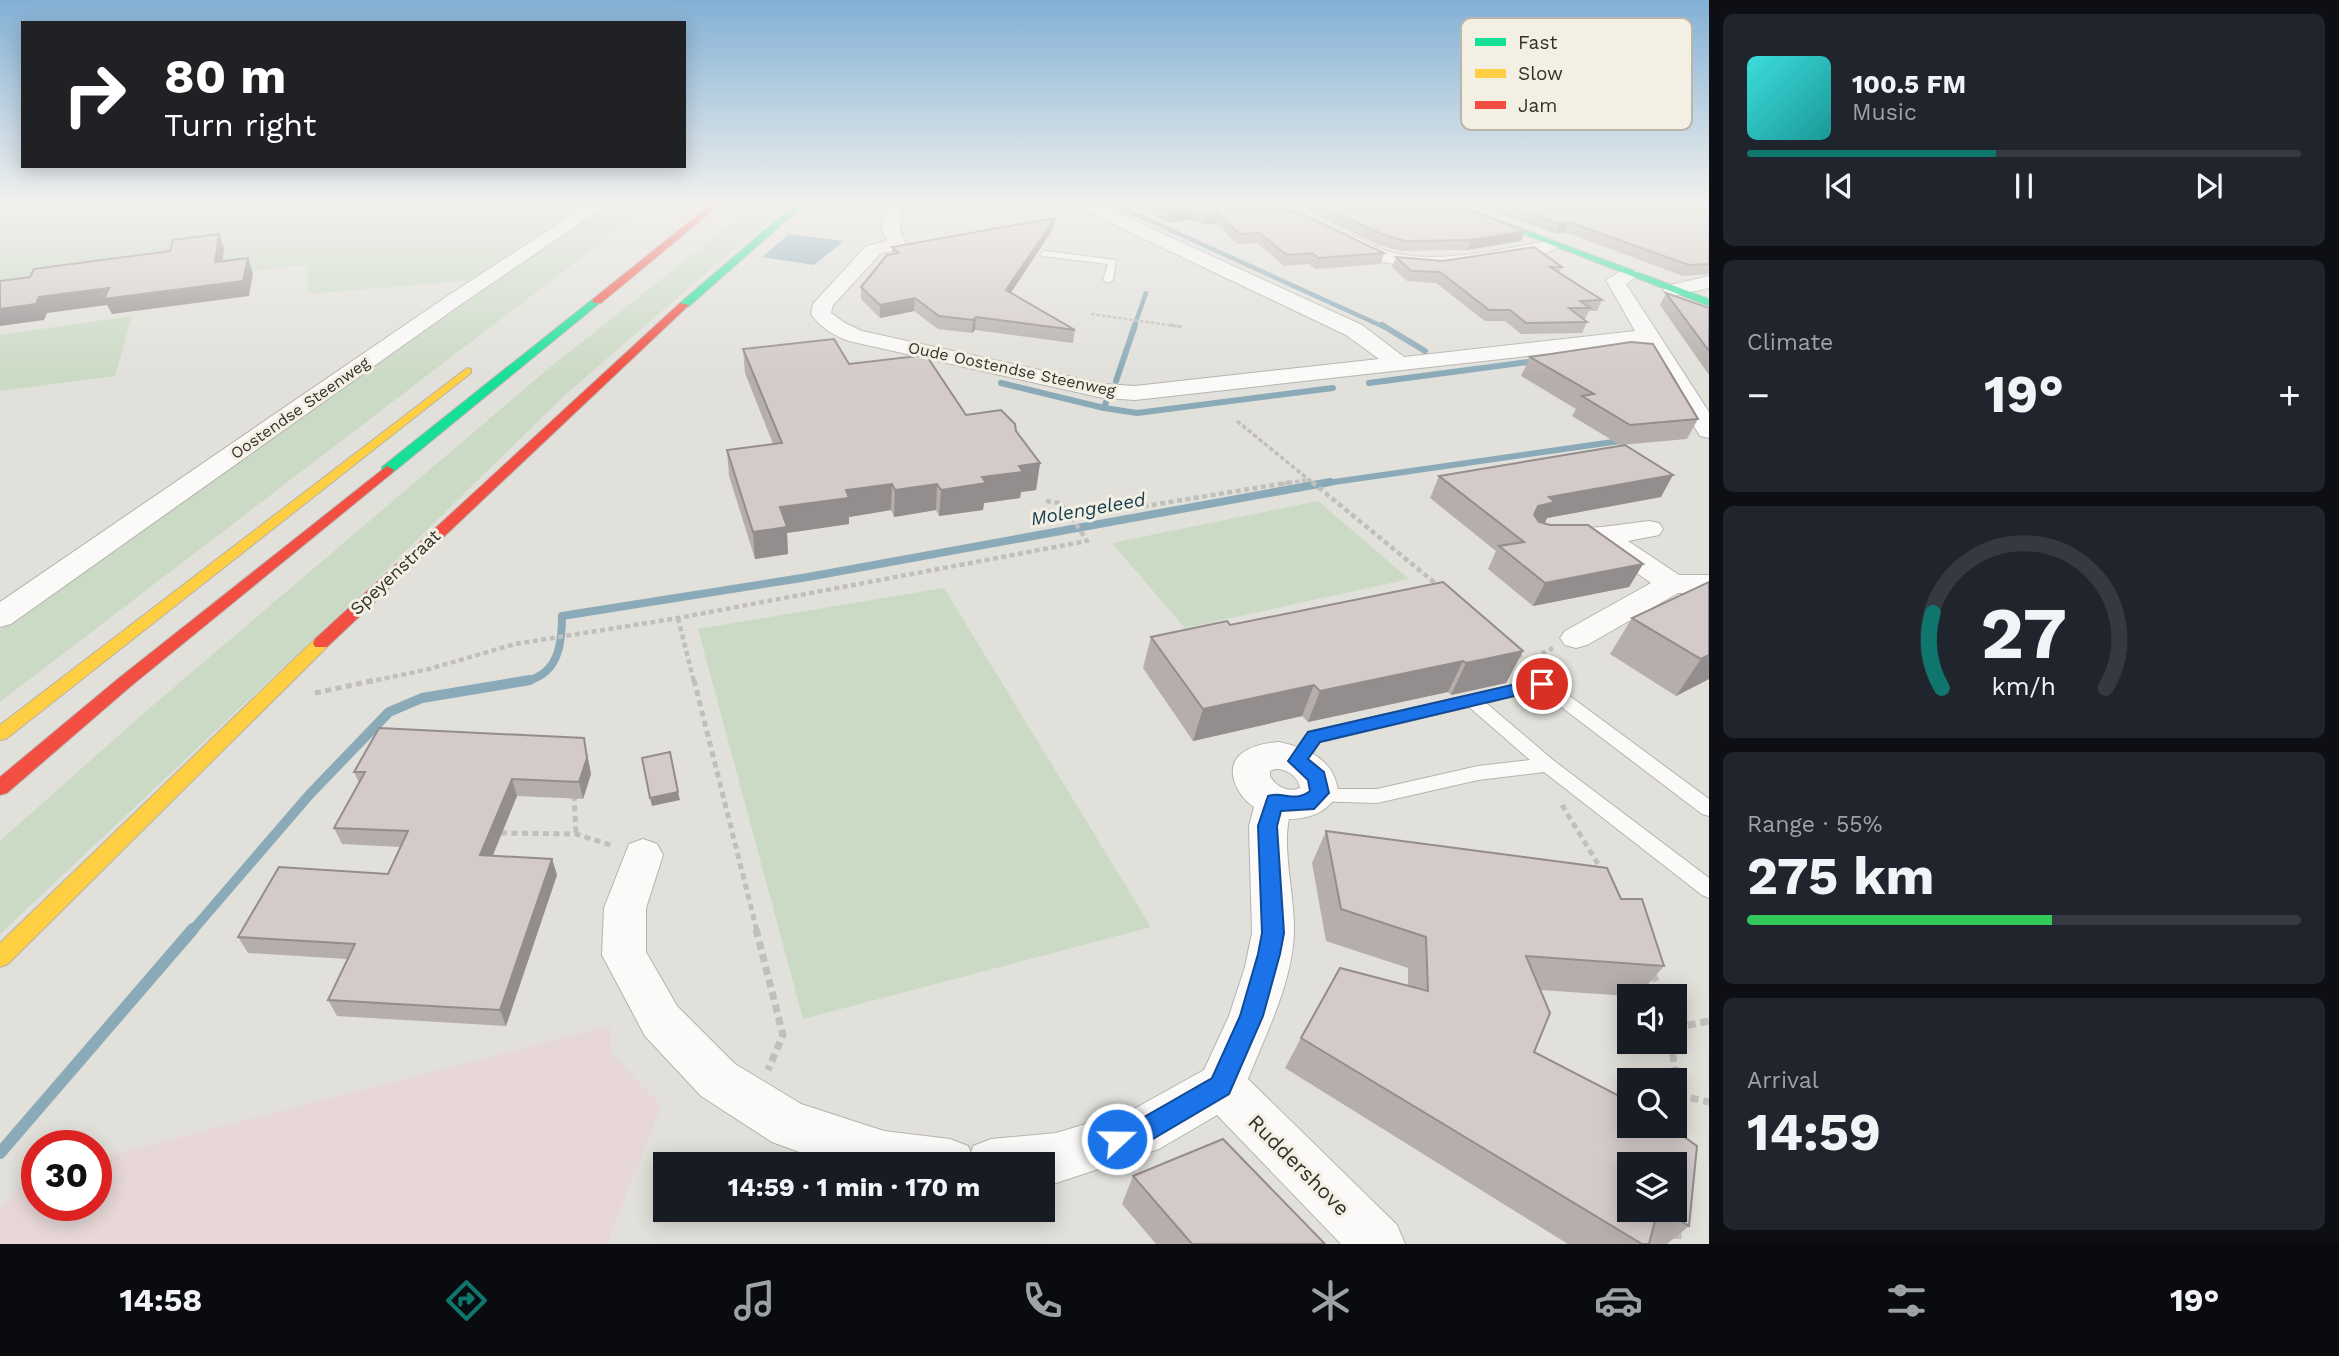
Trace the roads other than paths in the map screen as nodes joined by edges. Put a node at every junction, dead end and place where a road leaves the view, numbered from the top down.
1 (515, 260) edge
2 (647, 260) edge
3 (733, 260) edge
4 (864, 260) edge
5 (1096, 260) edge
6 (1205, 260) edge
7 (1592, 260) edge
8 (1630, 274) junction
9 (1108, 280) dead end
10 (1709, 282) edge
11 (1673, 290) junction
12 (1709, 303) edge
13 (1650, 336) junction
14 (479, 362) dead end
15 (1399, 364) junction
16 (1709, 431) edge
17 (1649, 529) dead end
18 (1539, 536) edge
19 (1602, 536) junction
20 (1672, 584) junction
21 (1709, 584) edge
22 (0, 617) edge
23 (1576, 638) dead end
24 (1472, 701) junction
25 (0, 734) edge
26 (1297, 761) junction
27 (1547, 765) junction
28 (0, 788) edge
29 (1318, 796) junction
30 (1709, 808) edge
31 (1271, 813) junction
32 (643, 855) road end
33 (1709, 889) edge
34 (0, 957) edge
35 (1221, 1086) junction
36 (872, 1152) edge
37 (1055, 1158) edge
38 (1378, 1244) edge

1 - 22 street, Oostendse Steenweg
2 - 28 main road
3 - 34 main road, Speyenstraat
4 - 15 street, Oude Oostendse Steenweg
5 - 9 lane
6 - 15 street
7 - 8 main road
8 - 11 main road
8 - 13 street
10 - 11 street
11 - 12 main road
13 - 15 street, Oude Oostendse Steenweg
13 - 16 street
14 - 25 main road
17 - 19 street
18 - 19 street
19 - 20 street
20 - 21 street
20 - 23 street
24 - 26 lane
24 - 27 lane
24 - 30 lane
26 - 29 street
26 - 31 street
27 - 29 lane
27 - 33 lane
29 - 31 street
31 - 35 street
32 - 36 street
35 - 37 street
35 - 38 street, Ruddershove

